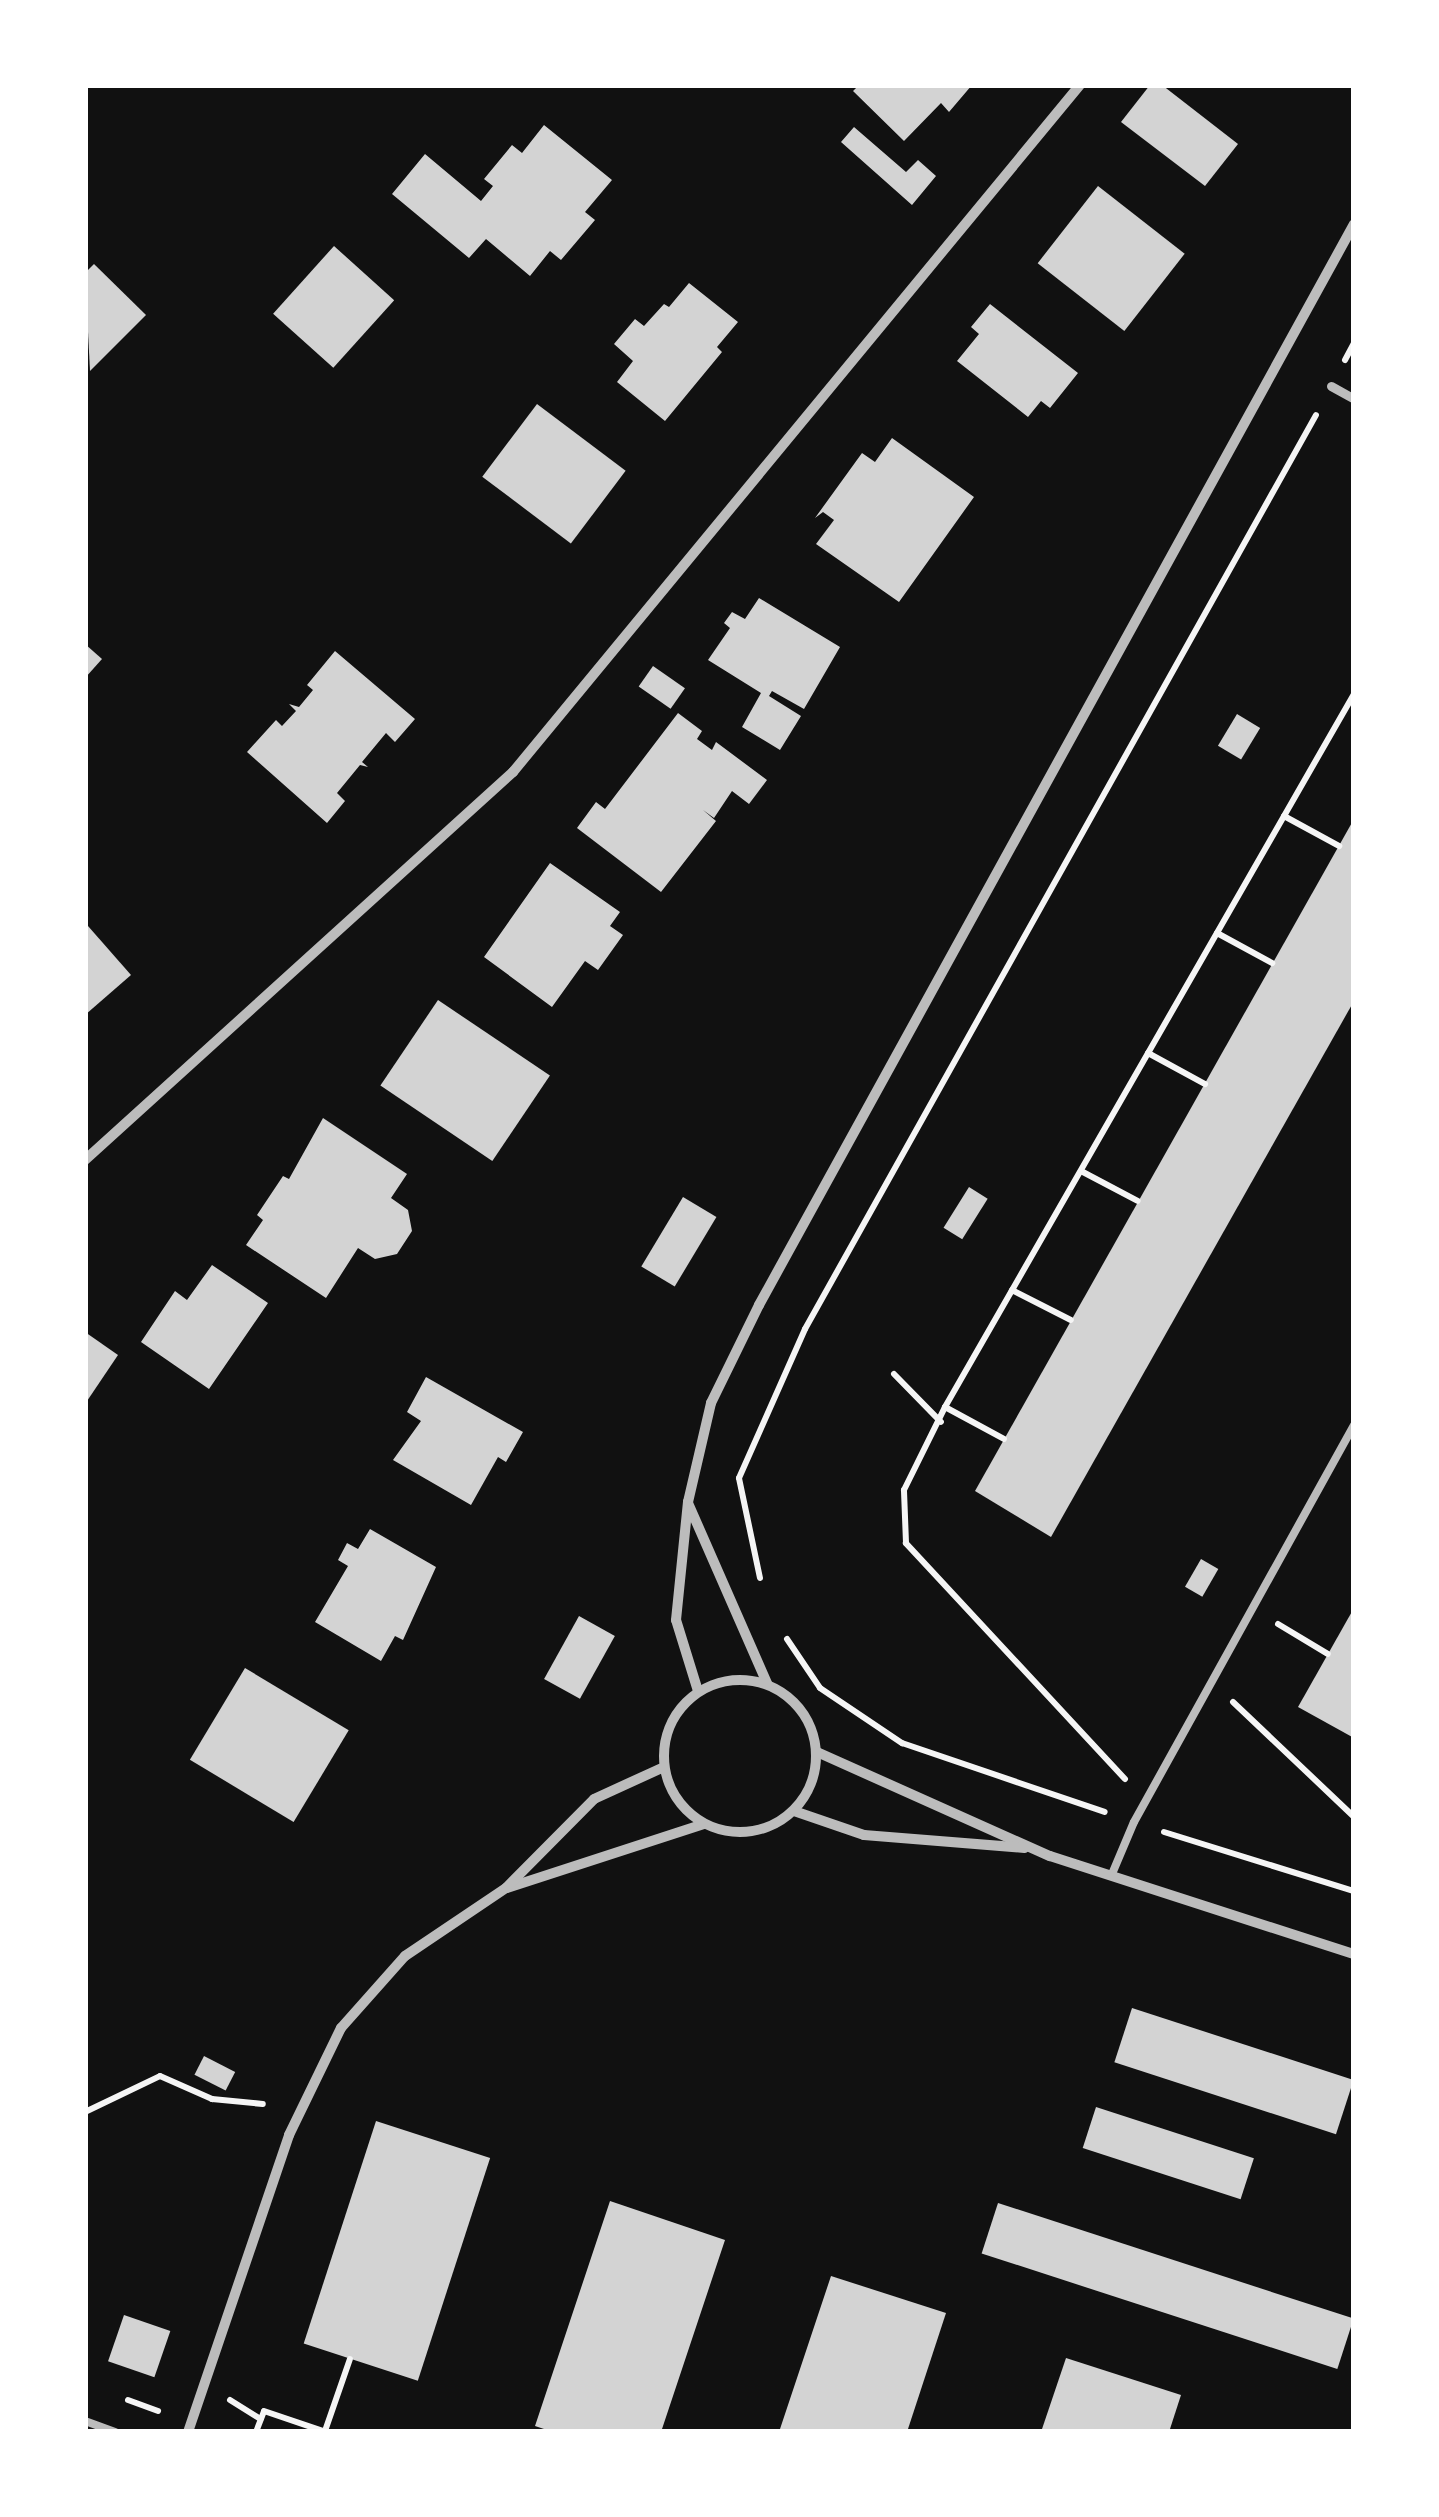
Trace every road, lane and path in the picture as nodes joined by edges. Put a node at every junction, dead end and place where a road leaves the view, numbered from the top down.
1 (1080, 85) edge
2 (1354, 224) edge
3 (1354, 344) edge
4 (1331, 386) junction
5 (1354, 398) edge
6 (1354, 696) edge
7 (1284, 816) junction
8 (1339, 846) dead end
9 (1217, 933) junction
10 (1272, 964) dead end
11 (1148, 1053) junction
12 (1205, 1084) dead end
13 (85, 1160) edge
14 (1081, 1171) junction
15 (1138, 1202) dead end
16 (1012, 1290) junction
17 (1071, 1320) dead end
18 (894, 1374) dead end
19 (945, 1407) junction
20 (940, 1422) junction
21 (1354, 1425) edge
22 (1004, 1440) dead end
23 (688, 1502) junction
24 (762, 1584) dead end
25 (1273, 1621) dead end
26 (783, 1632) dead end
27 (1328, 1654) dead end
28 (766, 1683) junction
29 (698, 1691) junction
30 (1229, 1697) dead end
31 (817, 1752) junction
32 (664, 1767) junction
33 (794, 1810) junction
34 (1106, 1812) junction
35 (1354, 1817) edge
36 (1134, 1822) junction
37 (704, 1824) junction
38 (1030, 1848) junction
39 (1112, 1874) junction
40 (506, 1888) junction
41 (1354, 1891) edge
42 (1354, 1954) edge
43 (263, 2104) dead end
44 (85, 2112) edge
45 (350, 2360) dead end
46 (225, 2396) dead end
47 (261, 2419) junction
48 (85, 2421) edge
49 (115, 2432) edge
50 (188, 2432) edge
51 (256, 2432) edge
52 (325, 2432) edge

1 - 13 street
2 - 23 street
3 - 4 path
4 - 5 street
4 - 24 path
6 - 7 path
7 - 8 path
7 - 9 path
9 - 10 path
9 - 11 path
11 - 12 path
11 - 14 path
14 - 15 path
14 - 16 path
16 - 17 path
16 - 19 path
18 - 20 path
19 - 20 path
19 - 22 path
20 - 34 path
21 - 36 lane
23 - 28 street
23 - 29 street
25 - 27 path
26 - 34 path
28 - 29 street
28 - 31 street
29 - 32 street
30 - 35 path
31 - 33 street
31 - 38 street
32 - 37 street
32 - 40 street
33 - 37 street
33 - 38 street
34 - 36 path
36 - 39 lane
36 - 41 path
37 - 40 street
38 - 39 street
39 - 42 street
40 - 50 street
43 - 44 path
45 - 52 path
46 - 47 path
47 - 51 path
47 - 52 path
48 - 49 lane

